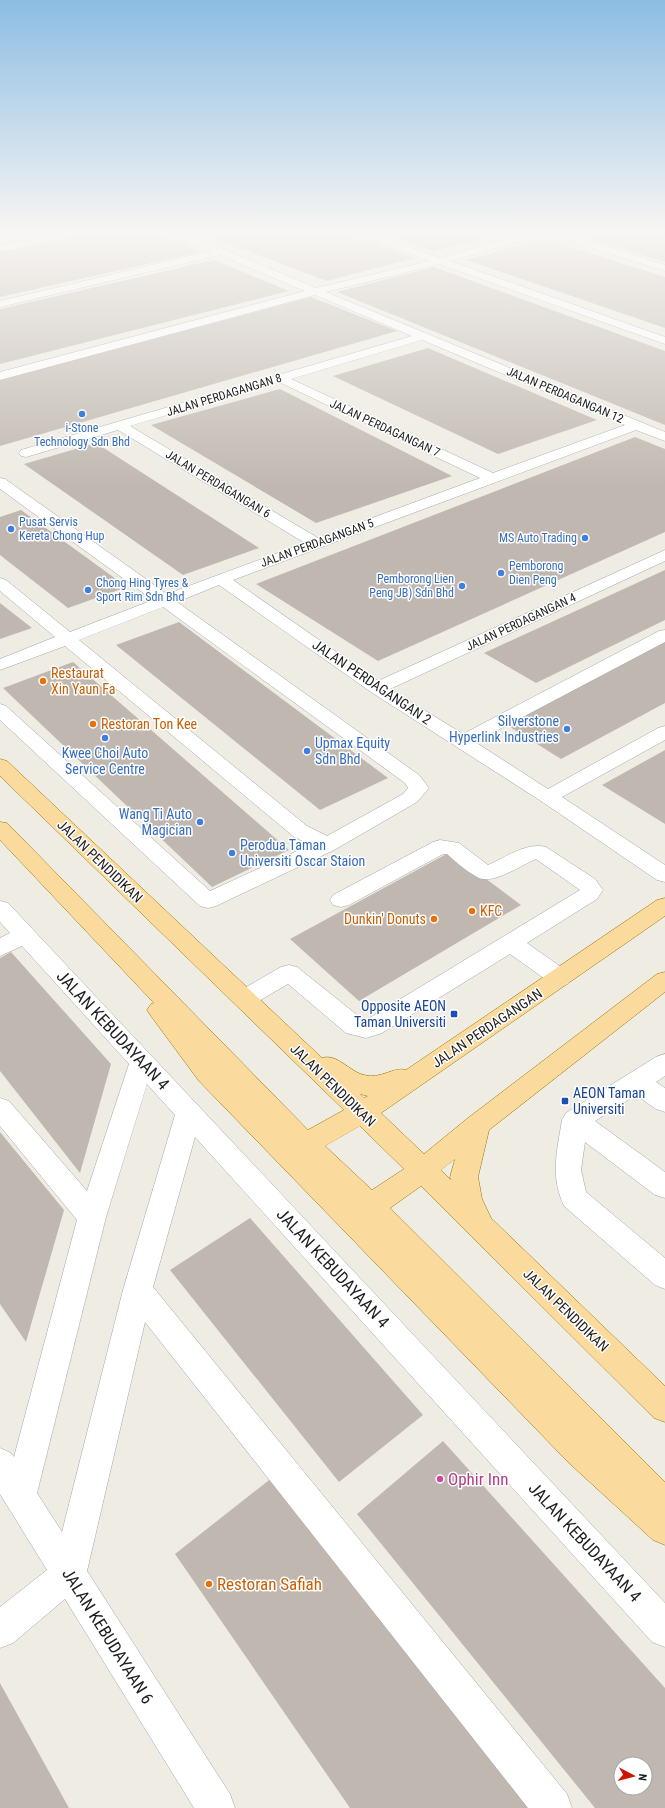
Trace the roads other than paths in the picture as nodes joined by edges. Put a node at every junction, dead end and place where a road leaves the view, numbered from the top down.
1 (221, 317) edge
2 (378, 317) edge
3 (599, 317) edge
4 (423, 336) junction
5 (665, 341) edge
6 (0, 376) edge
7 (279, 378) junction
8 (636, 425) junction
9 (120, 426) junction
10 (665, 437) edge
11 (26, 453) dead end
12 (491, 478) junction
13 (2, 486) edge
14 (316, 543) junction
15 (665, 555) edge
16 (221, 579) junction
17 (0, 583) edge
18 (165, 602) junction
19 (665, 635) edge
20 (68, 639) junction
21 (0, 666) edge
22 (377, 688) junction
23 (0, 710) edge
24 (665, 732) edge
25 (462, 742) junction
26 (0, 765) edge
27 (548, 797) junction
28 (0, 828) edge
29 (327, 846) junction
30 (665, 875) edge
31 (341, 900) dead end
32 (665, 905) edge
33 (0, 908) edge
34 (96, 928) junction
35 (26, 935) junction
36 (511, 943) junction
37 (0, 948) edge
38 (560, 978) junction
39 (665, 980) edge
40 (244, 999) junction
41 (284, 1038) junction
42 (439, 1060) junction
43 (142, 1062) junction
44 (665, 1064) edge
45 (637, 1082) junction
46 (665, 1102) edge
47 (0, 1108) edge
48 (189, 1113) junction
49 (362, 1113) junction
50 (575, 1120) junction
51 (477, 1125) junction
52 (305, 1144) junction
53 (423, 1170) junction
54 (665, 1187) edge
55 (370, 1206) junction
56 (92, 1217) junction
57 (480, 1226) junction
58 (665, 1276) edge
59 (138, 1290) junction
60 (665, 1407) edge
61 (0, 1464) edge
62 (20, 1497) junction
63 (665, 1506) edge
64 (665, 1528) edge
65 (69, 1574) junction
66 (665, 1629) edge
67 (0, 1630) edge
68 (216, 1808) edge
69 (553, 1808) edge

1 - 6 street
2 - 4 street, JALAN PERDAGANGAN 12
3 - 5 street
4 - 7 street, JALAN PERDAGANGAN 8
4 - 8 street, JALAN PERDAGANGAN 12
7 - 9 street, JALAN PERDAGANGAN 8
7 - 12 street, JALAN PERDAGANGAN 7
8 - 10 street, JALAN PERDAGANGAN 12
8 - 12 street, JALAN PERDAGANGAN 5
9 - 11 street, JALAN PERDAGANGAN 8
9 - 14 street, JALAN PERDAGANGAN 6
12 - 14 street, JALAN PERDAGANGAN 5
13 - 18 street
14 - 16 street, JALAN PERDAGANGAN 5
15 - 22 street, JALAN PERDAGANGAN 4
16 - 18 street, JALAN PERDAGANGAN 5
16 - 22 street, JALAN PERDAGANGAN 2
17 - 20 street
18 - 20 street, JALAN PERDAGANGAN 5
18 - 29 street
19 - 25 street
20 - 21 street, JALAN PERDAGANGAN 5
20 - 29 street
22 - 25 street, JALAN PERDAGANGAN 2
23 - 29 street
24 - 27 street
25 - 27 street, JALAN PERDAGANGAN 2
26 - 40 main road, JALAN PENDIDIKAN
27 - 30 street, JALAN PERDAGANGAN 2
28 - 34 main road
31 - 36 street
32 - 38 main road, JALAN PERDAGANGAN
33 - 35 street, JALAN KEBUDAYAAN 4
34 - 52 main road
34 - 64 main road
35 - 37 street
35 - 43 street, JALAN KEBUDAYAAN 4
36 - 38 street
36 - 40 street
38 - 42 main road, JALAN PERDAGANGAN
39 - 51 main road
40 - 41 main road, JALAN PENDIDIKAN
41 - 42 main road
41 - 49 main road, JALAN PENDIDIKAN
42 - 49 main road, JALAN PERDAGANGAN
43 - 48 street, JALAN KEBUDAYAAN 4
43 - 56 street
44 - 45 street
45 - 46 street
45 - 50 street
47 - 56 street
48 - 59 street
48 - 66 street, JALAN KEBUDAYAAN 4
49 - 52 main road, JALAN PERDAGANGAN
49 - 53 main road, JALAN PENDIDIKAN
50 - 54 street
50 - 58 street
51 - 53 main road
51 - 57 main road
52 - 55 main road
53 - 55 main road
53 - 57 main road, JALAN PENDIDIKAN
55 - 63 main road
56 - 62 street
57 - 60 main road, JALAN PENDIDIKAN
59 - 65 street
59 - 69 street
61 - 62 street, JALAN KEBUDAYAAN 6
62 - 65 street, JALAN KEBUDAYAAN 6
65 - 67 street
65 - 68 street, JALAN KEBUDAYAAN 6

